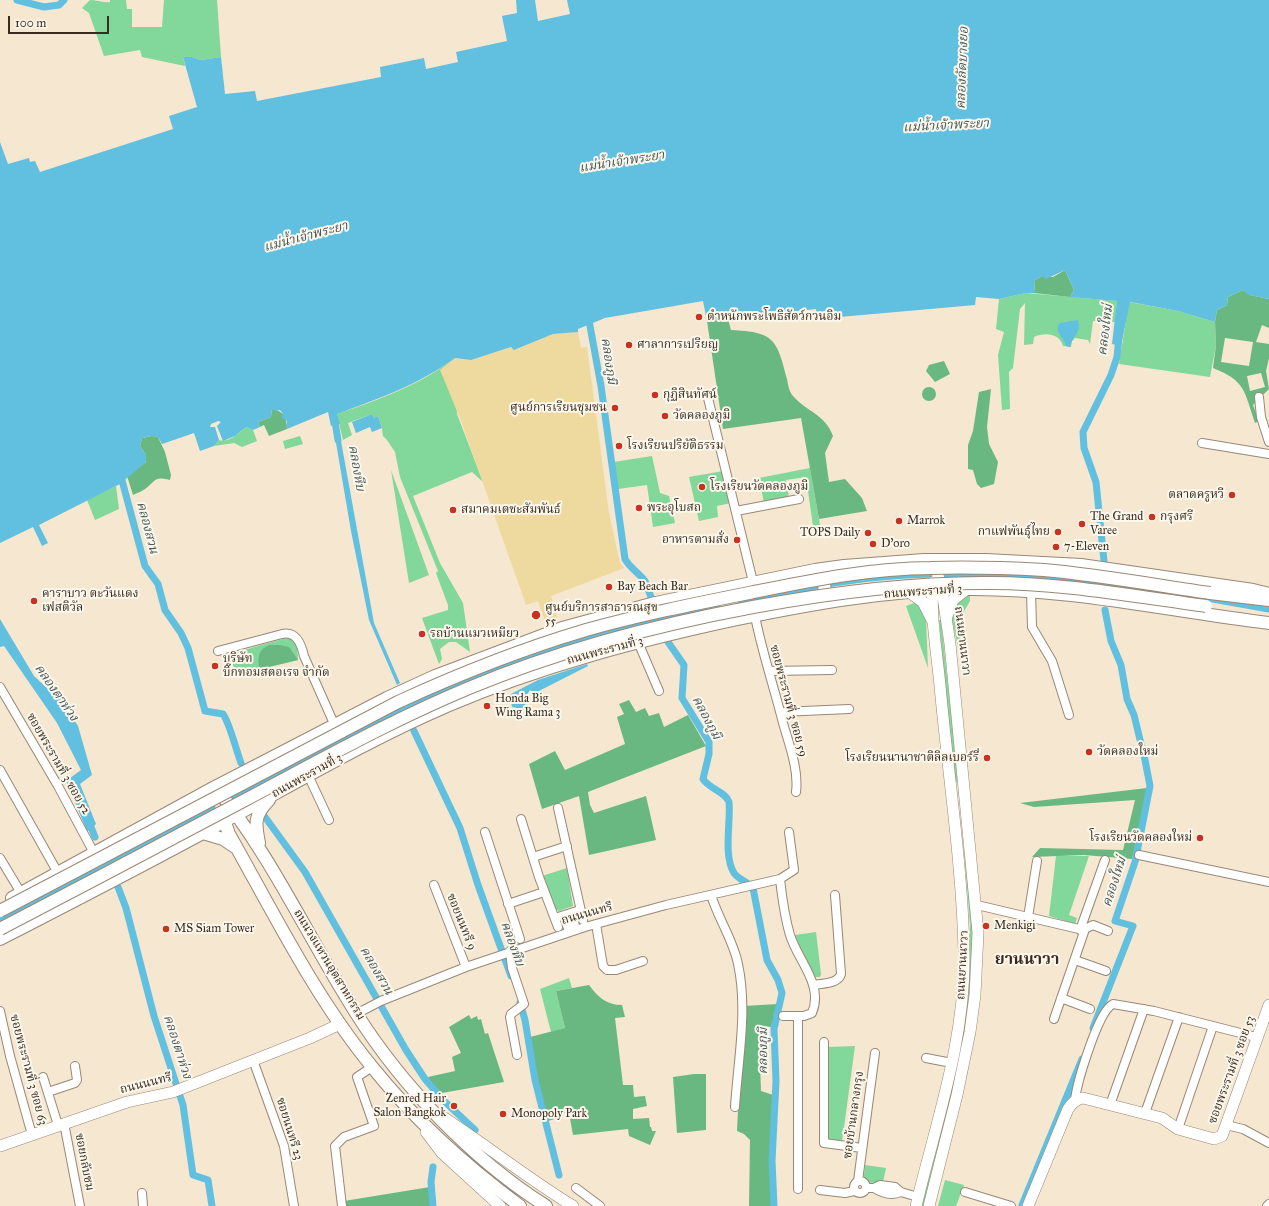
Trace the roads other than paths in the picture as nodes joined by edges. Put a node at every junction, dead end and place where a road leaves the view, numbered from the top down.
1 (707, 394) dead end
2 (1259, 397) dead end
3 (1269, 442) edge
4 (1202, 443) dead end
5 (1269, 454) edge
6 (799, 499) dead end
7 (736, 511) junction
8 (1002, 560) junction
9 (935, 566) junction
10 (815, 570) junction
11 (752, 582) junction
12 (937, 586) junction
13 (967, 589) junction
14 (1001, 590) junction
15 (909, 592) junction
16 (1031, 592) junction
17 (1269, 594) edge
18 (1269, 600) edge
19 (818, 603) junction
20 (755, 616) junction
21 (1269, 619) edge
22 (946, 620) junction
23 (1269, 623) edge
24 (934, 626) junction
25 (638, 642) junction
26 (218, 651) dead end
27 (832, 670) dead end
28 (769, 671) junction
29 (0, 687) edge
30 (659, 691) dead end
31 (849, 709) dead end
32 (781, 712) junction
33 (1069, 715) dead end
34 (342, 736) junction
35 (0, 770) edge
36 (308, 775) junction
37 (215, 787) junction
38 (965, 791) junction
39 (276, 792) junction
40 (796, 792) dead end
41 (558, 808) dead end
42 (167, 813) junction
43 (237, 814) junction
44 (520, 819) dead end
45 (329, 820) dead end
46 (224, 822) junction
47 (486, 832) dead end
48 (789, 832) dead end
49 (203, 833) junction
50 (956, 840) junction
51 (183, 842) junction
52 (259, 846) junction
53 (567, 846) junction
54 (237, 849) junction
55 (94, 854) junction
56 (1139, 855) dead end
57 (533, 857) junction
58 (0, 858) edge
59 (1105, 860) dead end
60 (1037, 861) dead end
61 (58, 873) junction
62 (780, 879) junction
63 (1269, 882) edge
64 (434, 885) dead end
65 (544, 892) junction
66 (21, 893) junction
67 (835, 895) dead end
68 (711, 896) junction
69 (508, 904) junction
70 (976, 904) junction
71 (0, 905) edge
72 (580, 910) junction
73 (0, 912) edge
74 (568, 914) junction
75 (1028, 917) junction
76 (555, 918) junction
77 (583, 920) dead end
78 (596, 924) junction
79 (558, 927) dead end
80 (0, 929) edge
81 (1081, 930) junction
82 (572, 931) junction
83 (1108, 931) dead end
84 (520, 939) dead end
85 (0, 940) edge
86 (505, 953) junction
87 (1075, 960) junction
88 (643, 961) dead end
89 (466, 967) junction
90 (1106, 972) dead end
91 (814, 985) junction
92 (1061, 998) junction
93 (1269, 1005) edge
94 (1090, 1009) dead end
95 (1144, 1009) junction
96 (0, 1011) edge
97 (356, 1014) junction
98 (783, 1016) dead end
99 (798, 1016) junction
100 (1179, 1017) junction
101 (1054, 1019) dead end
102 (340, 1024) junction
103 (1213, 1026) junction
104 (1256, 1037) junction
105 (824, 1042) dead end
106 (875, 1052) dead end
107 (517, 1055) dead end
108 (926, 1058) dead end
109 (253, 1060) junction
110 (952, 1064) junction
111 (75, 1066) dead end
112 (372, 1067) junction
113 (43, 1077) dead end
114 (48, 1092) junction
115 (1075, 1100) junction
116 (1110, 1105) junction
117 (735, 1107) dead end
118 (432, 1109) junction
119 (1145, 1114) junction
120 (416, 1117) junction
121 (61, 1124) junction
122 (1226, 1125) junction
123 (1178, 1129) junction
124 (32, 1134) junction
125 (1268, 1139) edge
126 (0, 1146) edge
127 (862, 1148) junction
128 (858, 1181) junction
129 (576, 1188) dead end
130 (870, 1188) junction
131 (798, 1189) dead end
132 (820, 1190) dead end
133 (854, 1191) junction
134 (965, 1192) dead end
135 (142, 1193) dead end
136 (917, 1201) edge
137 (1269, 1204) edge
138 (80, 1206) edge
139 (143, 1206) edge
140 (294, 1206) edge
141 (342, 1206) edge
142 (500, 1206) edge
143 (520, 1206) edge
144 (546, 1206) edge
145 (573, 1206) edge
146 (600, 1206) edge
147 (929, 1206) edge
148 (1011, 1206) edge
149 (1028, 1206) edge
150 (1267, 1206) edge

1 - 7 street
2 - 3 street
4 - 5 street
6 - 7 street
7 - 11 street
8 - 9 main road, ถนนพระรามที่ 3
8 - 14 main road
8 - 17 main road, ถนนพระรามที่ 3
9 - 10 main road, ถนนพระรามที่ 3
9 - 12 main road, ถนนยานนาวา
10 - 11 main road, ถนนพระรามที่ 3
10 - 19 main road
11 - 34 main road, ถนนพระรามที่ 3
12 - 13 main road, ถนนพระรามที่ 3
12 - 15 main road, ถนนพระรามที่ 3
12 - 22 main road, ถนนยานนาวา
12 - 24 main road, ถนนยานนาวา
13 - 14 main road, ถนนพระรามที่ 3
13 - 22 main road
14 - 16 main road, ถนนพระรามที่ 3
15 - 19 main road, ถนนพระรามที่ 3
15 - 24 main road
16 - 23 main road, ถนนพระรามที่ 3
16 - 33 street
18 - 73 main road, ถนนพระรามที่ 3, bridge
19 - 20 main road, ถนนพระรามที่ 3
20 - 25 main road, ถนนพระรามที่ 3
20 - 28 street, ซอยพระรามที่ 3 ซอย 59
21 - 80 main road, ถนนพระรามที่ 3, bridge
22 - 38 main road, ถนนยานนาวา
24 - 50 main road, ถนนยานนาวา
25 - 30 street
25 - 34 main road, ถนนพระรามที่ 3
26 - 34 street
27 - 28 street
28 - 32 street, ซอยพระรามที่ 3 ซอย 59
29 - 55 street, ซอยพระรามที่ 3 ซอย 52
31 - 32 street
32 - 40 street, ซอยพระรามที่ 3 ซอย 59
34 - 36 main road, ถนนพระรามที่ 3
34 - 37 main road, ถนนพระรามที่ 3
35 - 61 street
36 - 39 main road, ถนนพระรามที่ 3
36 - 45 street
37 - 42 main road, ถนนพระรามที่ 3
37 - 43 main road, ถนนวงแหวนอุตสาหกรรม
37 - 46 main road, ถนนวงแหวนอุตสาหกรรม
38 - 50 main road
38 - 70 main road, ถนนยานนาวา
39 - 43 main road, ถนนพระรามที่ 3
39 - 52 main road
41 - 53 street
42 - 51 main road
42 - 55 main road, ถนนพระรามที่ 3
43 - 46 main road, ถนนพระรามที่ 3
43 - 52 main road, ถนนวงแหวนอุตสาหกรรม
44 - 57 street
46 - 49 main road, ถนนพระรามที่ 3
46 - 54 main road, ถนนวงแหวนอุตสาหกรรม
47 - 69 street
48 - 62 street, ถนนนนทรี
49 - 51 main road, ถนนพระรามที่ 3
49 - 54 main road
50 - 110 main road, ถนนยานนาวา
51 - 85 main road, ถนนพระรามที่ 3
52 - 97 main road, ถนนวงแหวนอุตสาหกรรม
53 - 57 street
53 - 72 street
54 - 102 main road, ถนนวงแหวนอุตสาหกรรม
55 - 61 main road, ถนนพระรามที่ 3
56 - 63 street
57 - 65 street
58 - 66 street
59 - 81 street
60 - 75 street
61 - 66 main road, ถนนพระรามที่ 3
62 - 68 street, ถนนนนทรี
62 - 91 street
64 - 89 street, ซอยนนทรี 9
65 - 69 street
65 - 76 street
66 - 71 main road, ถนนพระรามที่ 3
67 - 91 street
68 - 78 street, ถนนนนทรี
68 - 117 street
69 - 84 street
70 - 75 street
70 - 147 main road, ถนนยานนาวา
72 - 74 street
72 - 77 street
74 - 76 street
74 - 82 street
75 - 81 street
76 - 79 street
78 - 82 street, ถนนนนทรี
78 - 88 street
81 - 83 street
81 - 87 street
82 - 86 street, ถนนนนทรี
86 - 89 street, ถนนนนทรี
86 - 107 street
87 - 90 street
87 - 92 street
89 - 97 street, ถนนนนทรี
91 - 99 street
92 - 94 street
92 - 101 street
93 - 104 main road, ซอยพระรามที่ 3 ซอย 53
95 - 100 street
95 - 115 street
95 - 116 street
96 - 124 street, ซอยพระรามที่ 3 ซอย 63
97 - 118 main road, ถนนวงแหวนอุตสาหกรรม
98 - 99 street
99 - 131 street
100 - 103 street
100 - 119 street
102 - 109 main road, ถนนนนทรี
102 - 112 main road, ถนนวงแหวนอุตสาหกรรม
103 - 104 street
103 - 123 street
104 - 122 main road, ซอยพระรามที่ 3 ซอย 53
105 - 127 street
106 - 127 street, ซอยบ้านกลางกรุง
108 - 110 street
109 - 121 main road, ถนนนนทรี
109 - 140 street, ซอยนนทรี 23
110 - 136 main road, ถนนยานนาวา
111 - 114 street
112 - 120 main road, ถนนวงแหวนอุตสาหกรรม
112 - 141 street
113 - 114 street, ซอยกลับชม
114 - 121 street, ซอยกลับชม
115 - 116 main road, ซอยพระรามที่ 3 ซอย 53
115 - 149 main road
116 - 119 main road, ซอยพระรามที่ 3 ซอย 53
118 - 144 main road, ถนนวงแหวนอุตสาหกรรม
118 - 145 main road, ถนนวงแหวนอุตสาหกรรม
119 - 123 main road, ซอยพระรามที่ 3 ซอย 53
120 - 142 main road, ถนนวงแหวนอุตสาหกรรม
120 - 143 main road, ถนนวงแหวนอุตสาหกรรม
121 - 124 main road, ถนนนนทรี
121 - 138 street, ซอยกลับชม
122 - 123 main road, ซอยพระรามที่ 3 ซอย 53
122 - 125 street
124 - 126 main road, ถนนนนทรี
127 - 128 street, ซอยบ้านกลางกรุง
128 - 130 street
128 - 133 street, ซอยบ้านกลางกรุง
129 - 146 street
130 - 133 street
130 - 136 street
132 - 133 street
134 - 148 street
135 - 139 street
137 - 150 street

